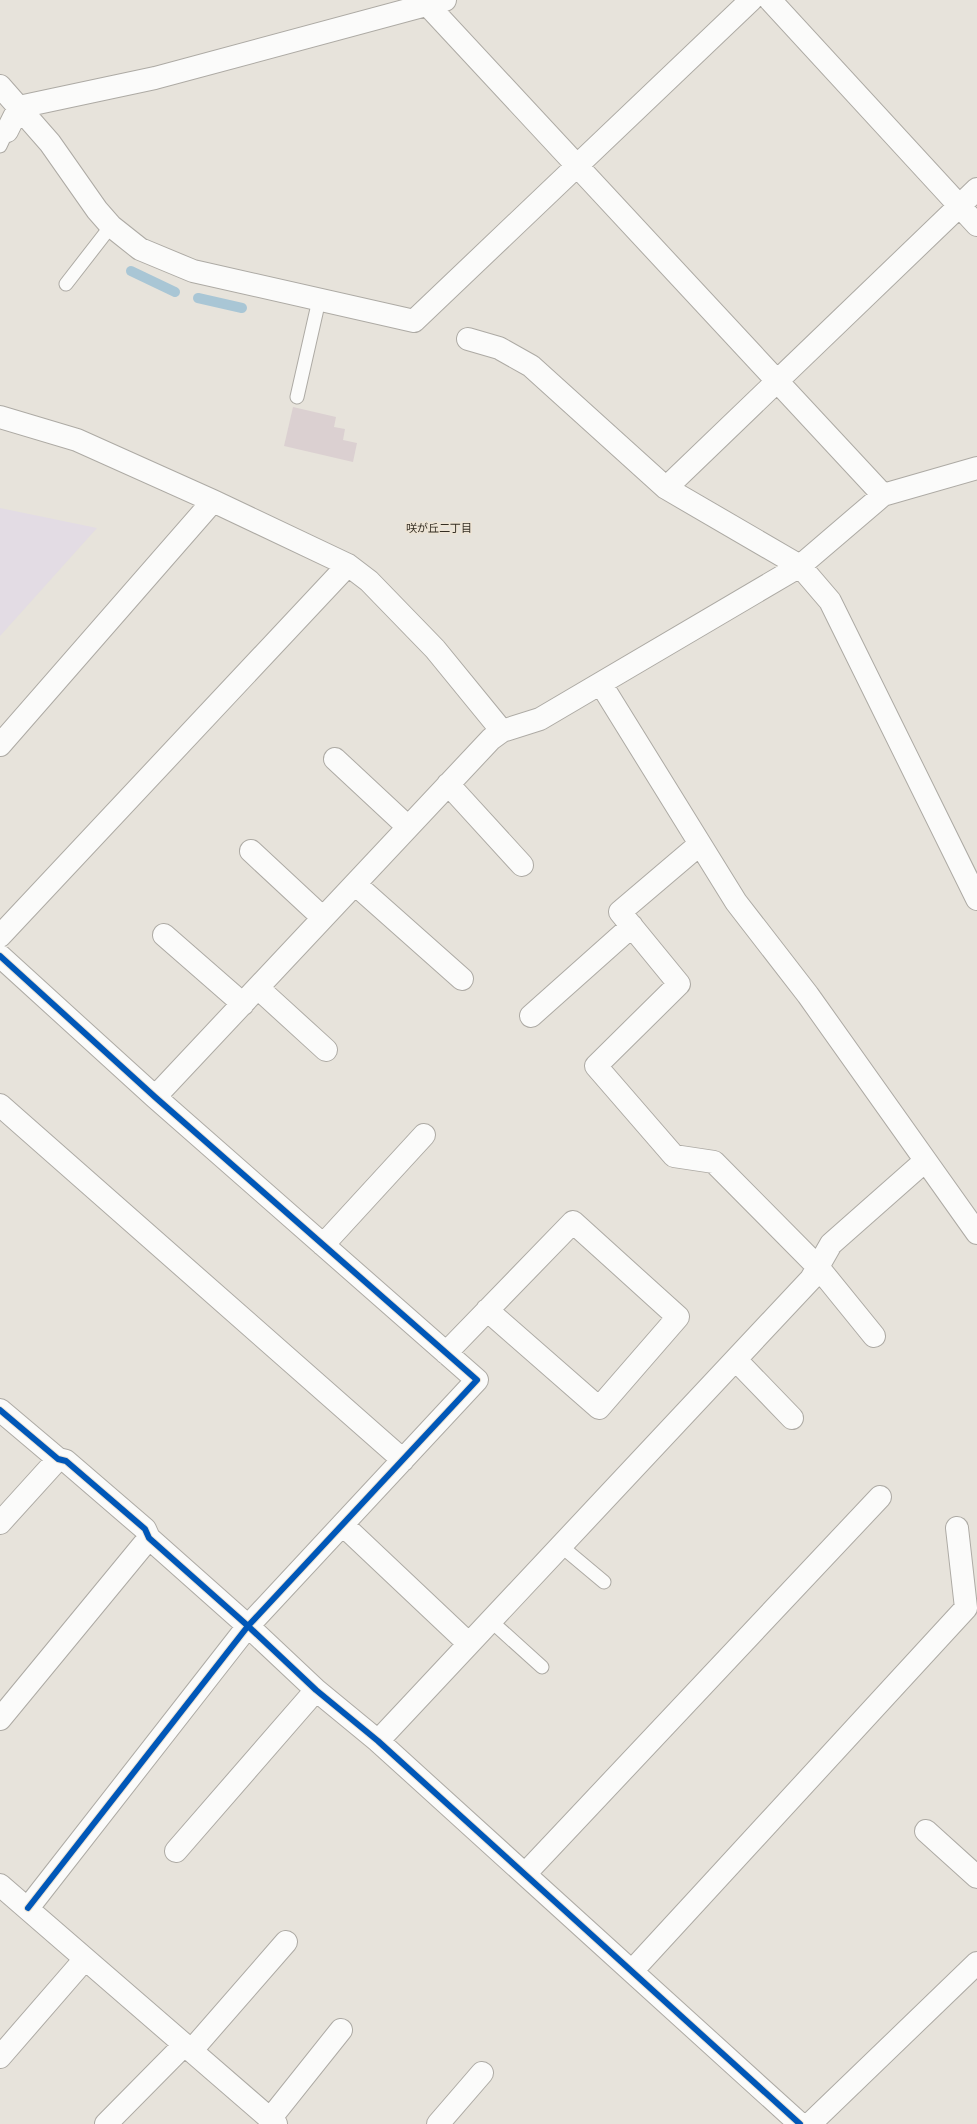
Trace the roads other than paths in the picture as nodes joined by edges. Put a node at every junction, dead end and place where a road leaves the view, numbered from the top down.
1 (751, 0) edge
2 (770, 0) edge
3 (432, 2) edge
4 (0, 86) edge
5 (10, 124) edge
6 (576, 166) junction
7 (977, 189) edge
8 (959, 205) junction
9 (977, 225) edge
10 (108, 230) junction
11 (66, 284) dead end
12 (318, 306) junction
13 (468, 339) dead end
14 (776, 381) junction
15 (297, 397) dead end
16 (0, 417) edge
17 (977, 468) edge
18 (666, 488) junction
19 (883, 495) junction
20 (213, 501) junction
21 (348, 565) junction
22 (800, 566) junction
23 (601, 684) junction
24 (502, 731) junction
25 (0, 745) edge
26 (336, 759) dead end
27 (448, 784) junction
28 (408, 827) junction
29 (700, 844) junction
30 (251, 851) dead end
31 (522, 864) dead end
32 (355, 884) junction
33 (977, 899) edge
34 (323, 918) junction
35 (632, 926) junction
36 (164, 935) dead end
37 (0, 936) edge
38 (0, 956) edge
39 (462, 979) dead end
40 (258, 988) junction
41 (243, 1004) junction
42 (531, 1016) dead end
43 (326, 1050) dead end
44 (155, 1097) junction
45 (0, 1105) edge
46 (424, 1135) dead end
47 (925, 1161) junction
48 (977, 1234) edge
49 (322, 1244) junction
50 (818, 1267) junction
51 (487, 1310) junction
52 (874, 1336) dead end
53 (446, 1353) junction
54 (736, 1360) junction
55 (0, 1410) edge
56 (792, 1418) dead end
57 (58, 1459) junction
58 (402, 1460) junction
59 (880, 1497) dead end
60 (0, 1523) edge
61 (343, 1525) junction
62 (957, 1528) dead end
63 (149, 1538) junction
64 (561, 1546) junction
65 (604, 1582) dead end
66 (490, 1621) junction
67 (248, 1626) junction
68 (469, 1644) junction
69 (542, 1667) dead end
70 (316, 1690) junction
71 (0, 1719) edge
72 (378, 1741) junction
73 (926, 1831) dead end
74 (176, 1852) dead end
75 (525, 1874) junction
76 (977, 1877) edge
77 (0, 1885) edge
78 (28, 1908) junction
79 (286, 1942) dead end
80 (86, 1959) junction
81 (977, 1962) edge
82 (632, 1970) junction
83 (341, 2030) dead end
84 (188, 2048) junction
85 (0, 2057) edge
86 (482, 2073) dead end
87 (273, 2122) edge
88 (106, 2124) edge
89 (438, 2124) edge
90 (800, 2124) edge
91 (810, 2124) edge

1 - 6 street
2 - 8 street
3 - 5 street
3 - 6 street
4 - 5 street
5 - 10 street
6 - 12 street
6 - 14 street
7 - 8 street
8 - 9 street
8 - 14 street
10 - 11 lane
10 - 12 street
12 - 15 lane
13 - 18 street
14 - 18 street
14 - 19 street
16 - 20 street
17 - 19 street
18 - 22 street
19 - 22 street
20 - 21 street
20 - 25 street
21 - 24 street
21 - 37 street
22 - 23 street
22 - 33 street
23 - 24 street
23 - 29 street
24 - 27 street
26 - 28 street
27 - 28 street
27 - 31 street
28 - 32 street
29 - 35 street
29 - 47 street
30 - 34 street
32 - 34 street
32 - 39 street
34 - 40 street
35 - 42 street
35 - 50 street
36 - 41 street
38 - 44 street
40 - 41 street
40 - 43 street
41 - 44 street
44 - 49 street
45 - 58 street
46 - 49 street
47 - 48 street
47 - 50 street
49 - 53 street
50 - 52 street
50 - 54 street
51 - 51 street
51 - 53 street
53 - 58 street
54 - 56 street
54 - 64 street
55 - 57 street
57 - 60 street
57 - 63 street
58 - 61 street
59 - 75 street
61 - 67 street
61 - 68 street
62 - 82 street
63 - 67 street
63 - 71 street
64 - 65 lane
64 - 66 street
66 - 68 street
66 - 69 lane
67 - 70 street
67 - 78 street
68 - 72 street
70 - 72 street
70 - 74 street
72 - 75 street
73 - 76 street
75 - 82 street
77 - 78 street
78 - 80 street
79 - 84 street
80 - 84 street
80 - 85 street
81 - 91 street
82 - 90 street
83 - 87 street
84 - 87 street
84 - 88 street
86 - 89 street

